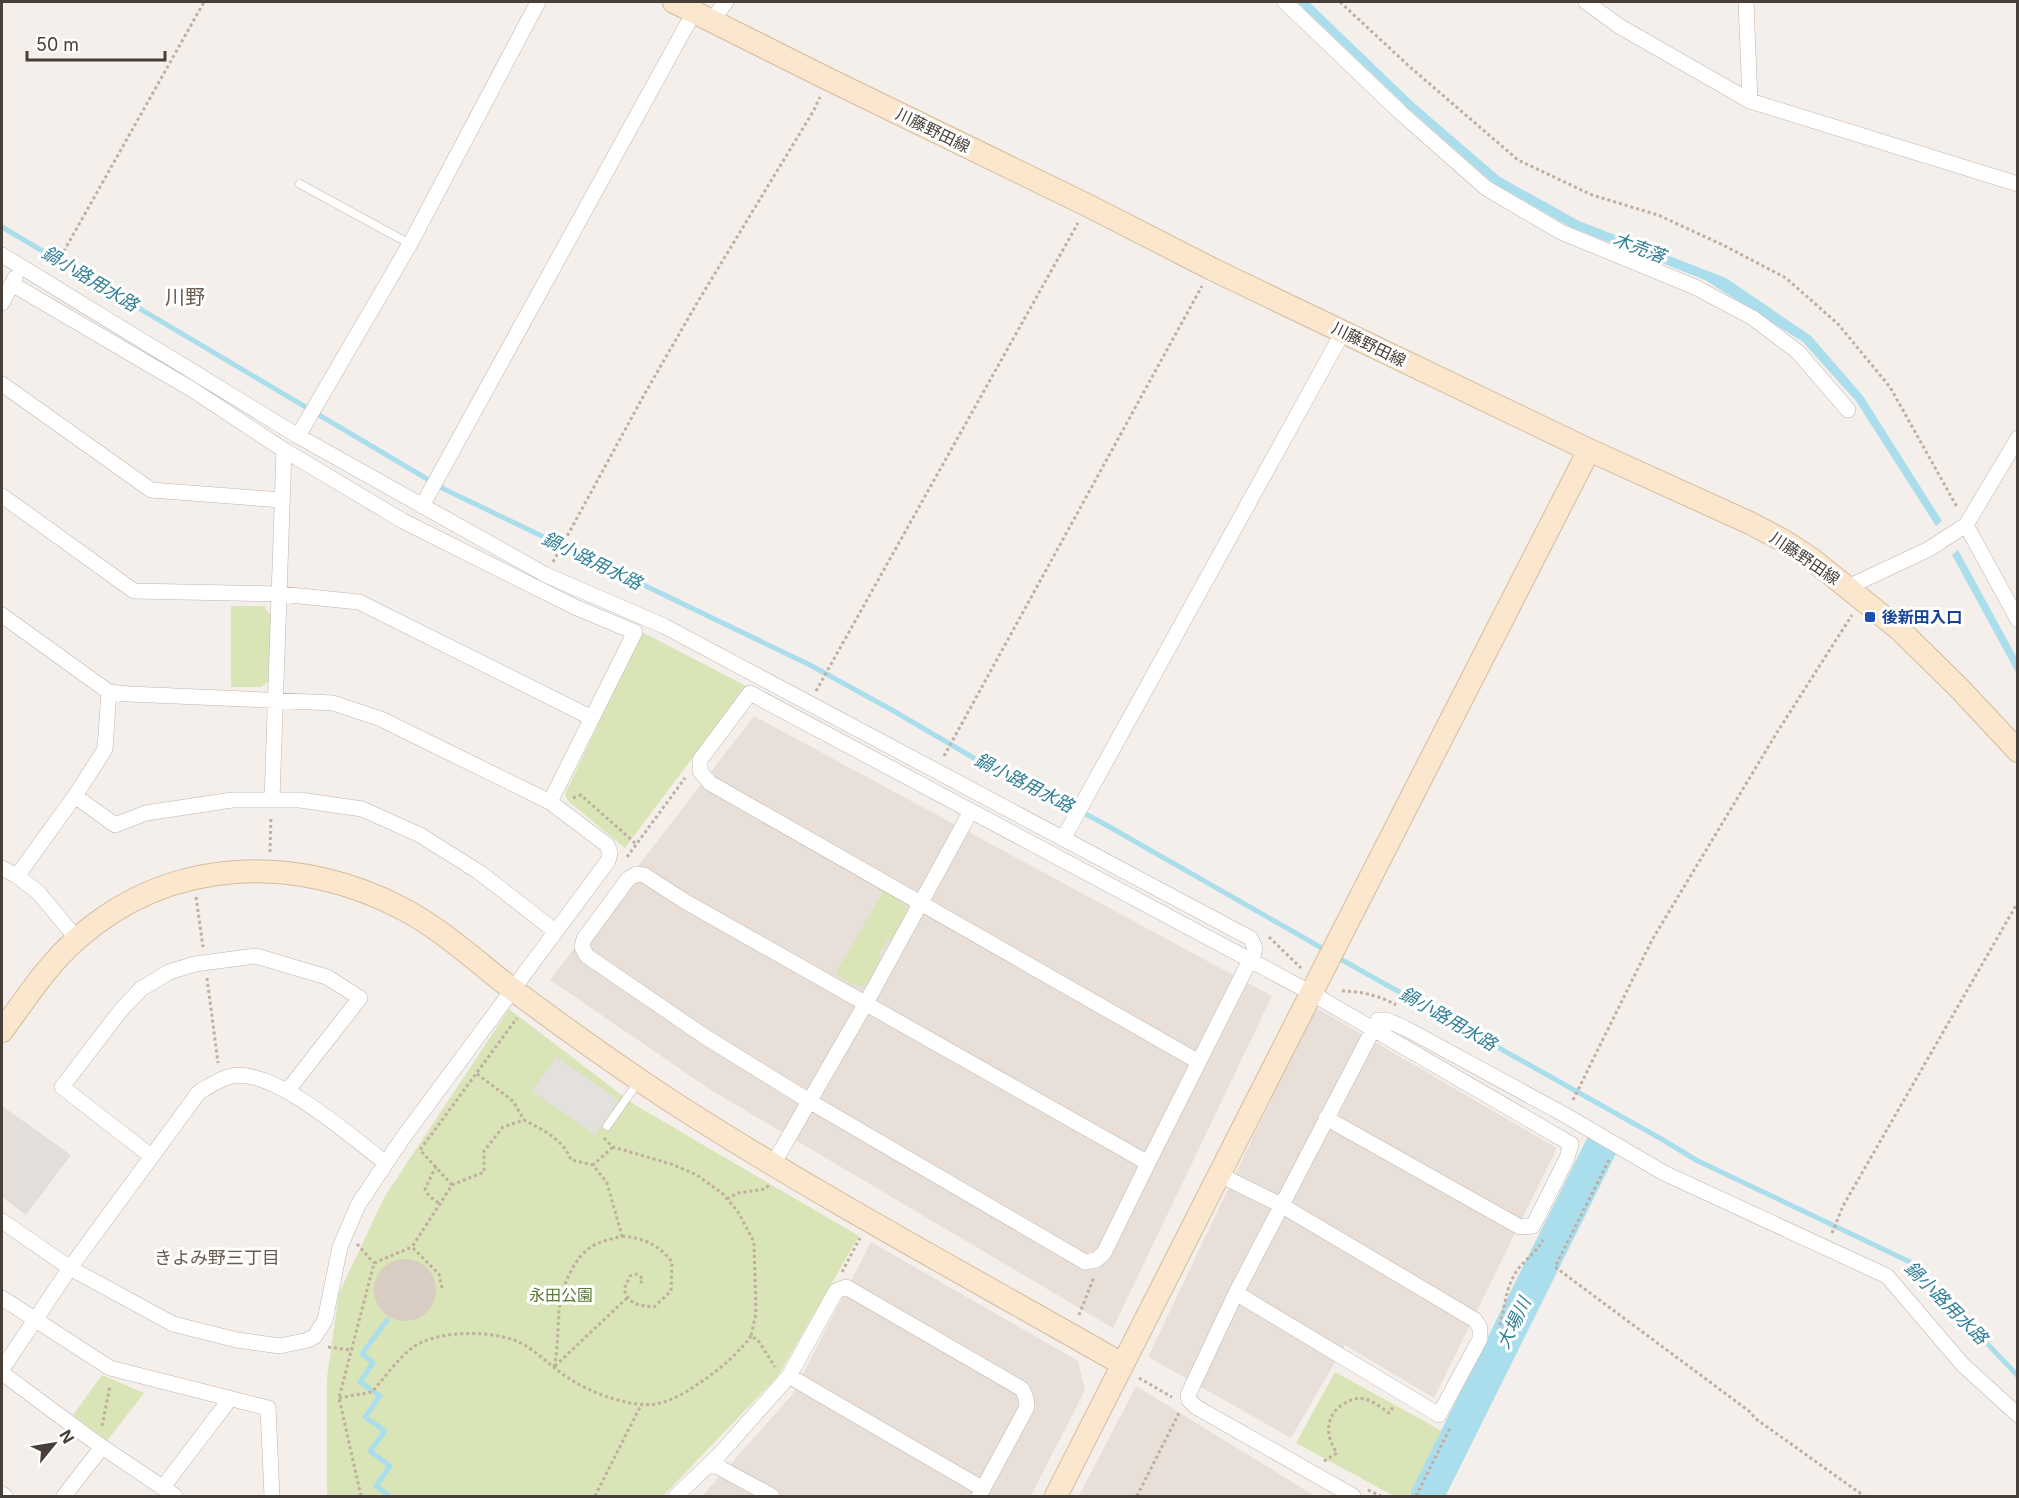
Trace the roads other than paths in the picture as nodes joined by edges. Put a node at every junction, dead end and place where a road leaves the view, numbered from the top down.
1 (538, 2) edge
2 (674, 2) edge
3 (726, 2) edge
4 (1285, 2) edge
5 (1586, 2) edge
6 (1746, 2) edge
7 (703, 16) junction
8 (1750, 102) junction
9 (300, 184) dead end
10 (2018, 184) edge
11 (410, 243) junction
12 (2, 255) edge
13 (20, 267) junction
14 (12, 284) junction
15 (2, 303) edge
16 (1343, 332) junction
17 (2, 384) edge
18 (1848, 410) dead end
19 (298, 436) junction
20 (2018, 438) edge
21 (284, 450) junction
22 (1589, 450) junction
23 (2, 496) edge
24 (282, 500) junction
25 (422, 506) junction
26 (1966, 525) junction
27 (1855, 593) junction
28 (280, 594) junction
29 (2014, 605) edge
30 (2, 615) edge
31 (2018, 620) edge
32 (109, 692) junction
33 (275, 699) junction
34 (592, 718) junction
35 (2018, 751) edge
36 (75, 796) junction
37 (272, 800) junction
38 (556, 806) junction
39 (971, 811) junction
40 (1063, 839) junction
41 (2, 868) edge
42 (17, 876) junction
43 (921, 903) junction
44 (555, 931) junction
45 (77, 939) junction
46 (1250, 960) junction
47 (513, 989) junction
48 (1311, 993) junction
49 (866, 1003) junction
50 (1372, 1028) junction
51 (2, 1031) edge
52 (1199, 1062) junction
53 (640, 1080) junction
54 (288, 1090) junction
55 (809, 1101) junction
56 (1326, 1118) junction
57 (608, 1126) road end
58 (151, 1156) junction
59 (386, 1163) junction
60 (1148, 1163) junction
61 (771, 1173) junction
62 (1220, 1174) junction
63 (1281, 1205) junction
64 (2, 1221) edge
65 (70, 1268) junction
66 (1236, 1293) junction
67 (2, 1298) edge
68 (35, 1321) junction
69 (2, 1371) edge
70 (1130, 1371) junction
71 (789, 1376) junction
72 (230, 1399) junction
73 (2018, 1415) edge
74 (99, 1444) junction
75 (711, 1463) junction
76 (163, 1487) junction
77 (1357, 1491) edge
78 (981, 1493) edge
79 (64, 1497) edge
80 (175, 1497) edge
81 (272, 1497) edge
82 (676, 1497) edge
83 (772, 1497) edge
84 (1056, 1497) edge

1 - 11 street
2 - 7 street, 川藤野田線
3 - 7 street
4 - 18 street
5 - 8 street
6 - 8 street
7 - 16 street, 川藤野田線
7 - 25 street
8 - 10 street
9 - 11 lane
11 - 19 street
12 - 13 street
13 - 14 street
13 - 19 street
14 - 15 street
14 - 21 street
16 - 22 street, 川藤野田線
16 - 40 street
17 - 24 street
19 - 25 street
20 - 26 street
21 - 24 street
21 - 34 street
22 - 27 street, 川藤野田線
22 - 48 street
23 - 28 street
24 - 28 street
25 - 40 street
26 - 27 street
26 - 29 street
27 - 35 street, 川藤野田線
28 - 33 street
28 - 34 street
29 - 31 street
30 - 32 street
32 - 33 street
32 - 36 street
33 - 37 street
33 - 38 street
34 - 38 street
36 - 37 street
36 - 42 street
37 - 44 street
38 - 44 street
39 - 43 street
39 - 43 street
39 - 46 street
40 - 46 street
41 - 42 street
42 - 45 street
43 - 49 street
43 - 52 street
44 - 47 street
45 - 47 street
45 - 51 street
46 - 48 street
46 - 52 street
47 - 53 street
47 - 59 street
48 - 50 street
48 - 62 street
49 - 55 street
49 - 55 street
49 - 60 street
50 - 56 street
50 - 56 street
50 - 73 street
52 - 60 street
53 - 57 lane
53 - 61 street
54 - 58 street
54 - 58 street
54 - 59 street
55 - 60 street
55 - 61 street
56 - 63 street
58 - 65 street
59 - 65 street
61 - 70 street
62 - 63 street
62 - 70 street
63 - 66 street
63 - 66 street
64 - 65 street
65 - 68 street
66 - 77 street
67 - 68 street
68 - 69 street
68 - 72 street
69 - 74 street
70 - 84 street
71 - 75 street
71 - 78 street
71 - 78 street
72 - 76 street
72 - 81 street
74 - 76 street
74 - 79 street
75 - 82 street
75 - 83 street
76 - 80 street

